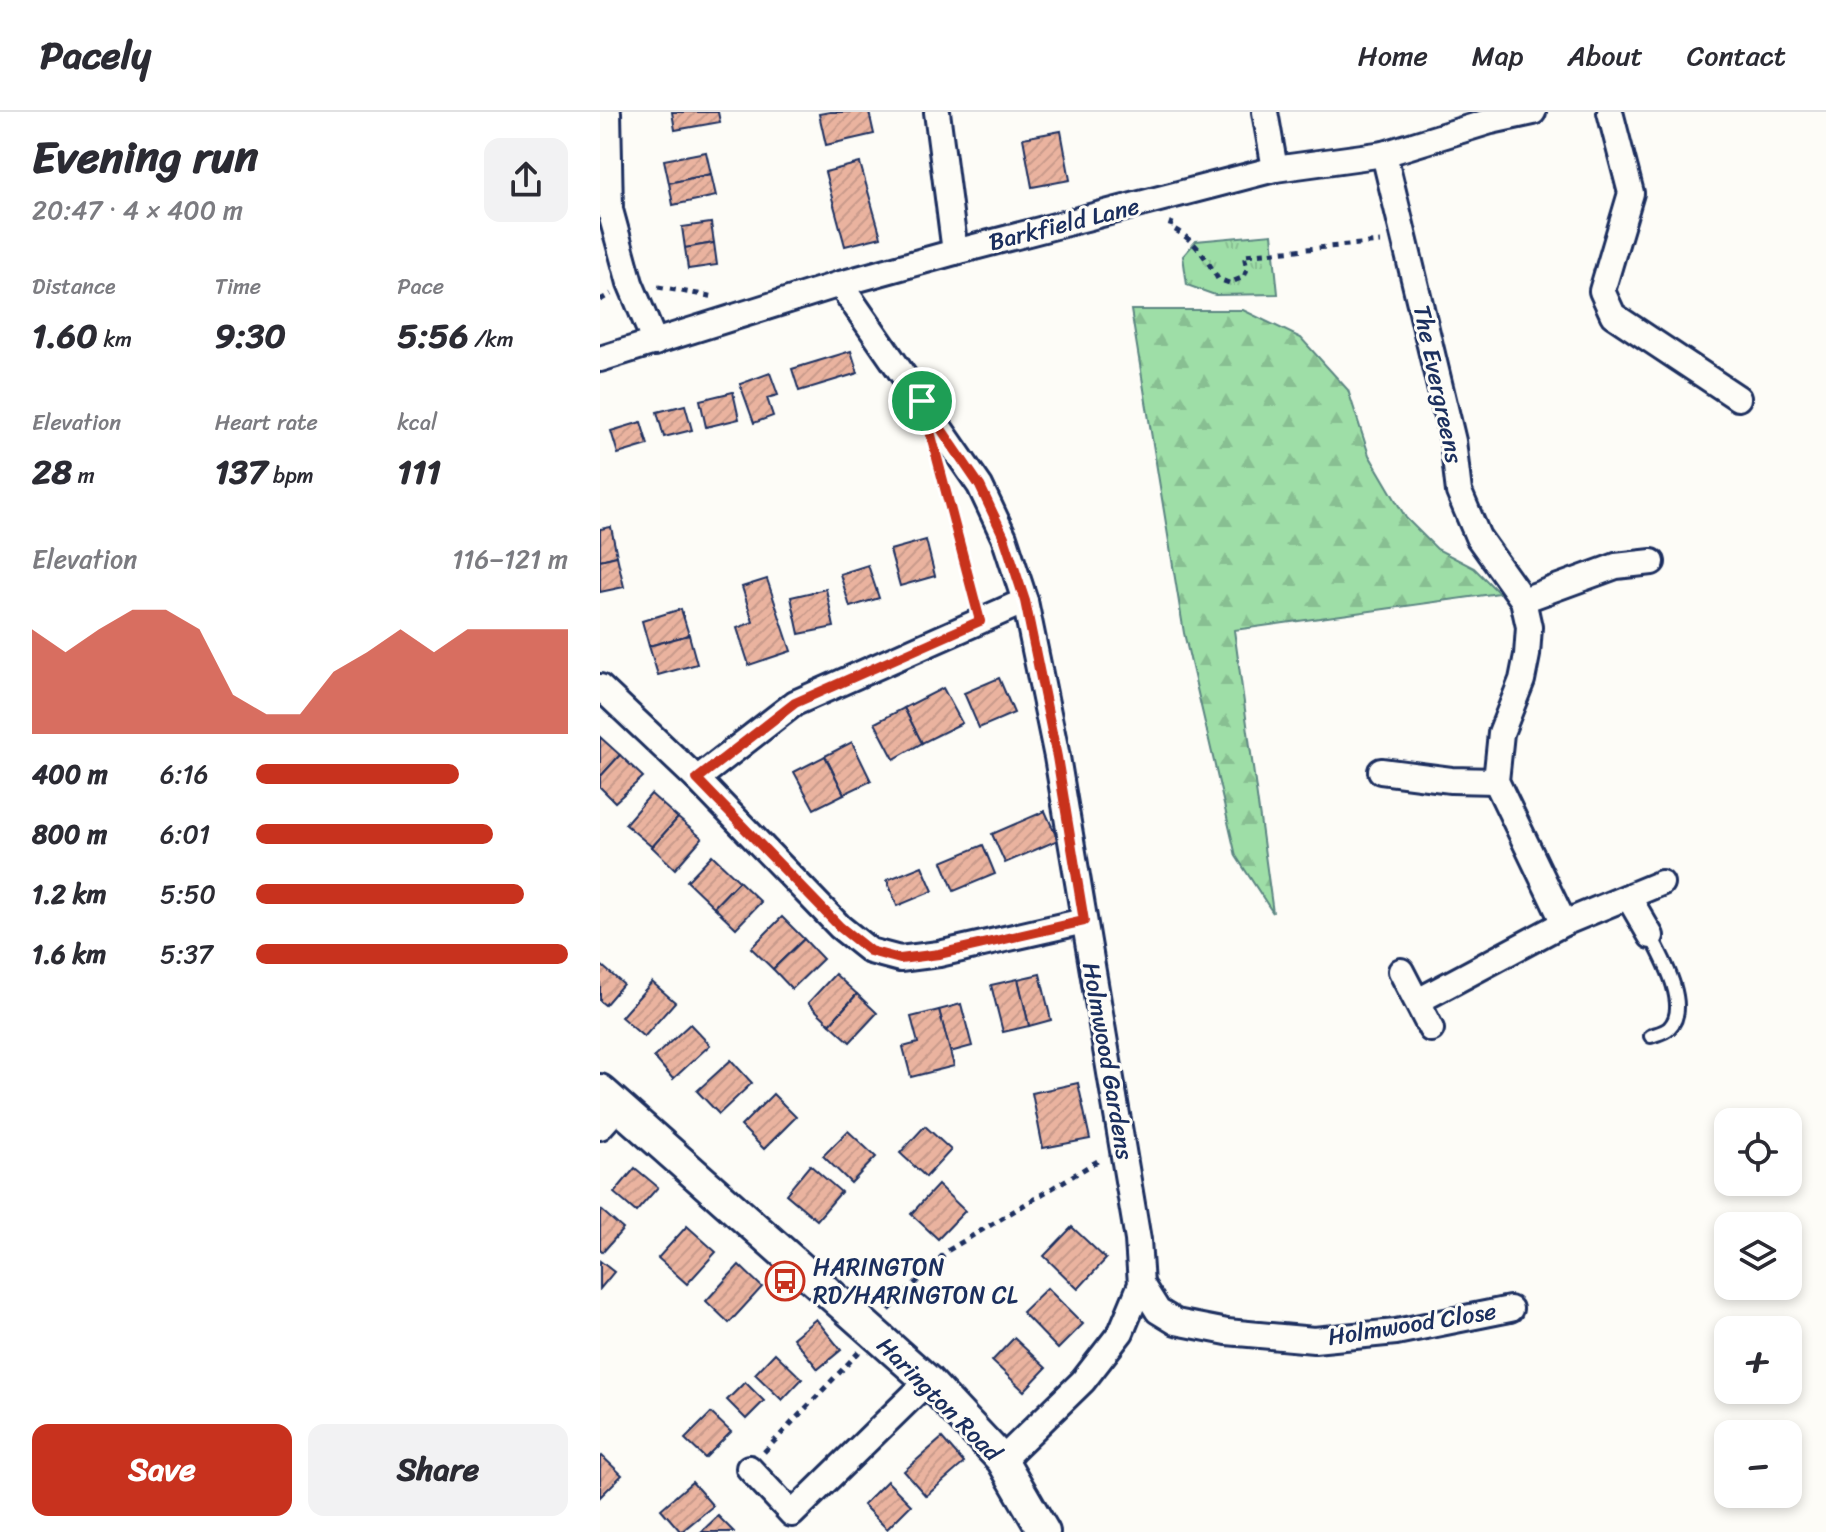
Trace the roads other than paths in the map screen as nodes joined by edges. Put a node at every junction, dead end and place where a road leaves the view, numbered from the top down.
1 (608, 112) edge
2 (937, 112) edge
3 (1265, 112) edge
4 (1533, 112) edge
5 (1610, 112) edge
6 (1384, 154) junction
7 (1275, 169) junction
8 (955, 252) junction
9 (840, 284) junction
10 (655, 343) junction
11 (600, 359) edge
12 (1738, 398) dead end
13 (1652, 562) dead end
14 (1523, 600) junction
15 (1025, 601) junction
16 (600, 687) edge
17 (1381, 771) dead end
18 (697, 779) junction
19 (1496, 781) junction
20 (1661, 883) dead end
21 (1629, 898) junction
22 (1084, 921) junction
23 (1564, 923) junction
24 (1651, 936) joint
25 (1401, 971) dead end
26 (1418, 1001) junction
27 (1431, 1029) dead end
28 (1651, 1036) dead end
29 (606, 1108) edge
30 (1141, 1284) junction
31 (1510, 1309) dead end
32 (928, 1381) junction
33 (1002, 1460) junction
34 (749, 1468) road end
35 (1044, 1532) edge

1 - 10 street
2 - 8 street
3 - 7 street
4 - 6 street, Barkfield Lane
5 - 12 street
6 - 7 street, Barkfield Lane
6 - 14 street, The Evergreens
7 - 8 street, Barkfield Lane
8 - 9 street, Barkfield Lane
9 - 10 street, Barkfield Lane
9 - 15 street, Holmwood Gardens
10 - 11 street, Barkfield Lane
13 - 14 street
14 - 19 street, The Evergreens
15 - 18 street
15 - 22 street, Holmwood Gardens
16 - 18 street
17 - 19 street
18 - 22 street
19 - 23 street
20 - 21 street
21 - 23 street
21 - 24 street
22 - 30 street, Holmwood Gardens
23 - 26 street
24 - 28 lane
25 - 26 street
26 - 27 street
29 - 32 street, Harington Road
30 - 31 street, Holmwood Close
30 - 33 street, Holmwood Gardens
32 - 33 street, Harington Road
32 - 34 street
33 - 35 street, Harington Road

